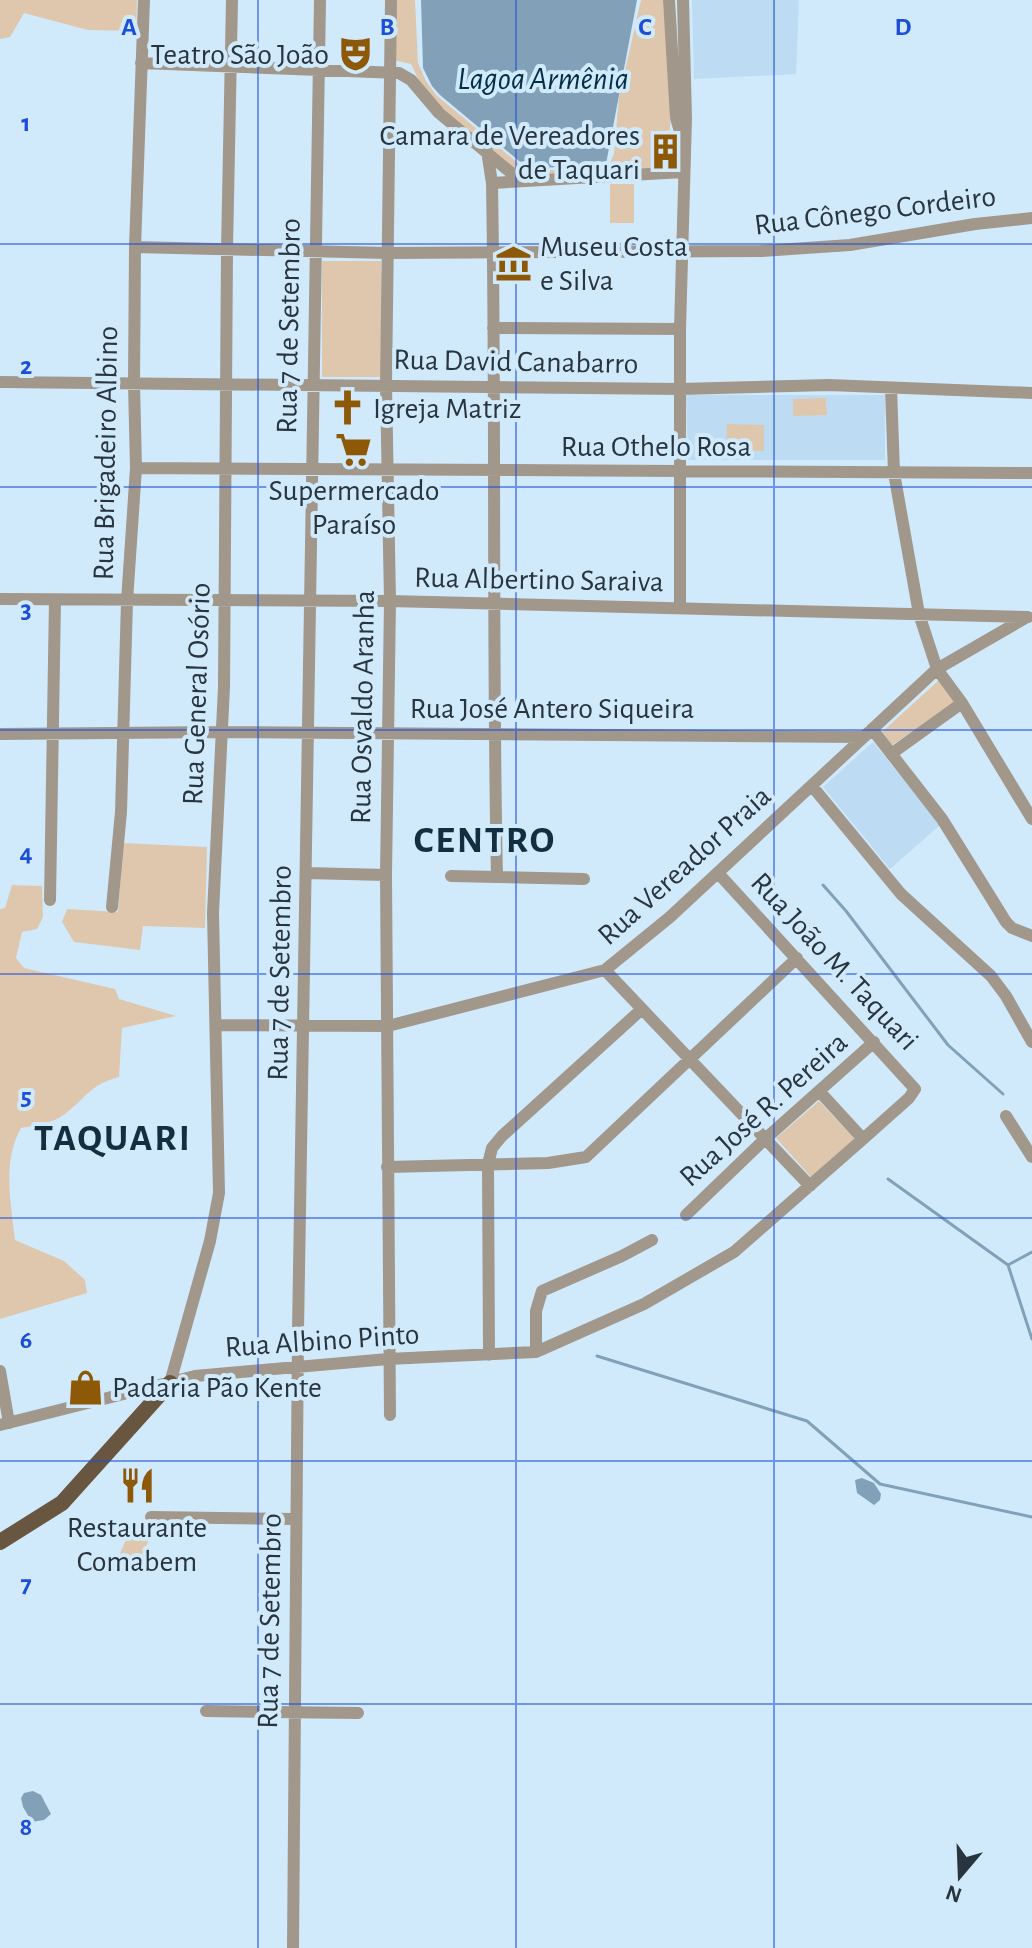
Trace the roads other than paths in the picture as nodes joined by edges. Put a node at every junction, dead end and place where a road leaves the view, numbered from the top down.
1 (144, 0) edge
2 (232, 0) edge
3 (320, 0) edge
4 (391, 0) edge
5 (669, 0) edge
6 (683, 0) edge
7 (141, 63) junction
8 (679, 63) junction
9 (230, 67) junction
10 (319, 70) junction
11 (389, 73) junction
12 (487, 151) junction
13 (683, 172) junction
14 (525, 181) junction
15 (492, 183) junction
16 (1032, 218) edge
17 (135, 247) junction
18 (227, 249) junction
19 (315, 251) junction
20 (681, 252) junction
21 (387, 253) junction
22 (493, 253) junction
23 (493, 328) junction
24 (680, 329) junction
25 (0, 382) edge
26 (134, 384) junction
27 (227, 384) junction
28 (314, 385) junction
29 (386, 385) junction
30 (495, 386) junction
31 (891, 388) junction
32 (681, 389) junction
33 (1032, 393) edge
34 (136, 468) junction
35 (227, 469) junction
36 (389, 470) junction
37 (312, 471) junction
38 (495, 471) junction
39 (681, 472) junction
40 (894, 473) junction
41 (1032, 473) edge
42 (0, 599) edge
43 (55, 600) junction
44 (309, 600) junction
45 (127, 601) junction
46 (225, 601) junction
47 (390, 601) junction
48 (496, 604) junction
49 (680, 608) junction
50 (919, 614) junction
51 (1030, 616) edge
52 (937, 669) junction
53 (962, 703) junction
54 (222, 732) junction
55 (309, 732) junction
56 (54, 733) junction
57 (124, 733) junction
58 (388, 733) junction
59 (868, 733) junction
60 (0, 734) edge
61 (494, 734) junction
62 (891, 754) junction
63 (812, 786) junction
64 (1032, 819) edge
65 (306, 873) junction
66 (718, 873) junction
67 (386, 875) junction
68 (451, 876) dead end
69 (497, 877) junction
70 (584, 879) dead end
71 (50, 900) dead end
72 (112, 907) dead end
73 (1032, 936) edge
74 (797, 958) junction
75 (605, 970) junction
76 (642, 1009) junction
77 (216, 1025) junction
78 (303, 1026) junction
79 (388, 1026) junction
80 (1031, 1036) edge
81 (874, 1042) junction
82 (690, 1060) junction
83 (820, 1092) junction
84 (1006, 1116) dead end
85 (884, 1119) joint
86 (765, 1139) junction
87 (863, 1139) junction
88 (1032, 1157) edge
89 (488, 1164) junction
90 (387, 1167) junction
91 (810, 1186) junction
92 (686, 1215) dead end
93 (652, 1240) dead end
94 (536, 1352) junction
95 (489, 1355) junction
96 (388, 1359) junction
97 (298, 1369) junction
98 (0, 1371) edge
99 (170, 1383) junction
100 (390, 1415) dead end
101 (4, 1424) edge
102 (82, 1482) junction
103 (151, 1517) dead end
104 (296, 1519) junction
105 (0, 1531) edge
106 (0, 1542) edge
107 (206, 1711) dead end
108 (293, 1711) junction
109 (358, 1713) dead end
110 (293, 1948) edge

1 - 7 street, Rua Brigadeiro Albino
2 - 9 street, Rua General Osório
3 - 10 street, Rua 7 de Setembro
4 - 11 street, Rua Osvaldo Aranha
5 - 8 street
6 - 8 street
7 - 9 street
7 - 17 street, Rua Brigadeiro Albino
8 - 13 street
9 - 10 street
9 - 18 street, Rua General Osório
10 - 11 street
10 - 19 street, Rua 7 de Setembro
11 - 12 street
11 - 21 street, Rua Osvaldo Aranha
12 - 14 street
12 - 15 street
13 - 14 street
13 - 20 street
14 - 15 street
15 - 22 street
16 - 20 street, Rua Cônego Cordeiro
17 - 18 street, Rua Cônego Cordeiro
17 - 26 street, Rua Brigadeiro Albino
18 - 19 street, Rua Cônego Cordeiro
18 - 27 street, Rua General Osório
19 - 21 street, Rua Cônego Cordeiro
19 - 28 street, Rua 7 de Setembro
20 - 22 street, Rua Cônego Cordeiro
20 - 24 street
21 - 22 street, Rua Cônego Cordeiro
21 - 29 street, Rua Osvaldo Aranha
22 - 23 street
23 - 24 street
23 - 30 street
24 - 32 street
25 - 26 street, Rua David Canabarro
26 - 27 street, Rua David Canabarro
26 - 34 street, Rua Brigadeiro Albino
27 - 28 street, Rua David Canabarro
27 - 35 street, Rua General Osório
28 - 29 street, Rua David Canabarro
28 - 37 street, Rua 7 de Setembro
29 - 30 street, Rua David Canabarro
29 - 36 street, Rua Osvaldo Aranha
30 - 32 street, Rua David Canabarro
30 - 38 street
31 - 32 street, Rua David Canabarro
31 - 33 street, Rua David Canabarro
31 - 40 street
32 - 39 street
34 - 35 street, Rua Othelo Rosa
34 - 45 street, Rua Brigadeiro Albino
35 - 37 street, Rua Othelo Rosa
35 - 46 street, Rua General Osório
36 - 37 street, Rua Othelo Rosa
36 - 38 street, Rua Othelo Rosa
36 - 47 street, Rua Osvaldo Aranha
37 - 44 street, Rua 7 de Setembro
38 - 39 street, Rua Othelo Rosa
38 - 48 street
39 - 40 street, Rua Othelo Rosa
39 - 49 street
40 - 41 street, Rua Othelo Rosa
40 - 50 street
42 - 43 street, Rua Albertino Saraiva
43 - 45 street, Rua Albertino Saraiva
43 - 56 street
44 - 46 street, Rua Albertino Saraiva
44 - 47 street, Rua Albertino Saraiva
44 - 55 street, Rua 7 de Setembro
45 - 46 street, Rua Albertino Saraiva
45 - 57 street, Rua Brigadeiro Albino
46 - 54 street, Rua General Osório
47 - 48 street, Rua Albertino Saraiva
47 - 58 street, Rua Osvaldo Aranha
48 - 49 street, Rua Albertino Saraiva
48 - 61 street
49 - 50 street, Rua Albertino Saraiva
50 - 51 street, Rua Albertino Saraiva
50 - 52 street
51 - 52 street, Rua Vereador Praia
52 - 53 street
52 - 59 street, Rua Vereador Praia
53 - 62 street
53 - 64 street
54 - 55 street, Rua José Antero Siqueira
54 - 57 street, Rua José Antero Siqueira
54 - 77 street, Rua General Osório
55 - 58 street, Rua José Antero Siqueira
55 - 65 street, Rua 7 de Setembro
56 - 57 street, Rua José Antero Siqueira
56 - 60 street, Rua José Antero Siqueira
56 - 71 street
57 - 72 street, Rua Brigadeiro Albino
58 - 61 street, Rua José Antero Siqueira
58 - 67 street, Rua Osvaldo Aranha
59 - 61 street, Rua José Antero Siqueira
59 - 62 street
59 - 63 street, Rua Vereador Praia
61 - 69 street
62 - 73 street
63 - 66 street, Rua Vereador Praia
63 - 80 street
65 - 67 street
65 - 78 street, Rua 7 de Setembro
66 - 74 street, Rua João M. Taquari
66 - 75 street, Rua Vereador Praia
67 - 79 street, Rua Osvaldo Aranha
68 - 69 street
69 - 70 street
74 - 81 street, Rua João M. Taquari
74 - 82 street
75 - 76 street
75 - 79 street, Rua Vereador Praia
76 - 82 street
76 - 89 street
77 - 78 street, Rua Vereador Praia
77 - 99 street, Rua General Osório
78 - 79 street, Rua Vereador Praia
78 - 97 street, Rua 7 de Setembro
79 - 90 street, Rua Osvaldo Aranha
81 - 83 street, Rua José R. Pereira
81 - 85 street, Rua João M. Taquari
82 - 86 street
82 - 89 street
83 - 86 street, Rua José R. Pereira
83 - 87 street
84 - 88 street
85 - 87 street, Rua Albino Pinto
86 - 91 street
86 - 92 street, Rua José R. Pereira
87 - 91 street, Rua Albino Pinto
89 - 90 street
89 - 95 street
90 - 96 street, Rua Osvaldo Aranha
91 - 94 street, Rua Albino Pinto
93 - 94 street
94 - 95 street, Rua Albino Pinto
95 - 96 street, Rua Albino Pinto
96 - 97 street, Rua Albino Pinto
96 - 100 street, Rua Osvaldo Aranha
97 - 99 street, Rua Albino Pinto
97 - 104 street, Rua 7 de Setembro
98 - 101 street
99 - 101 street, Rua Albino Pinto
99 - 102 main road
102 - 105 main road
102 - 106 main road
103 - 104 street
104 - 108 street, Rua 7 de Setembro
107 - 108 street
108 - 109 street
108 - 110 street, Rua 7 de Setembro

